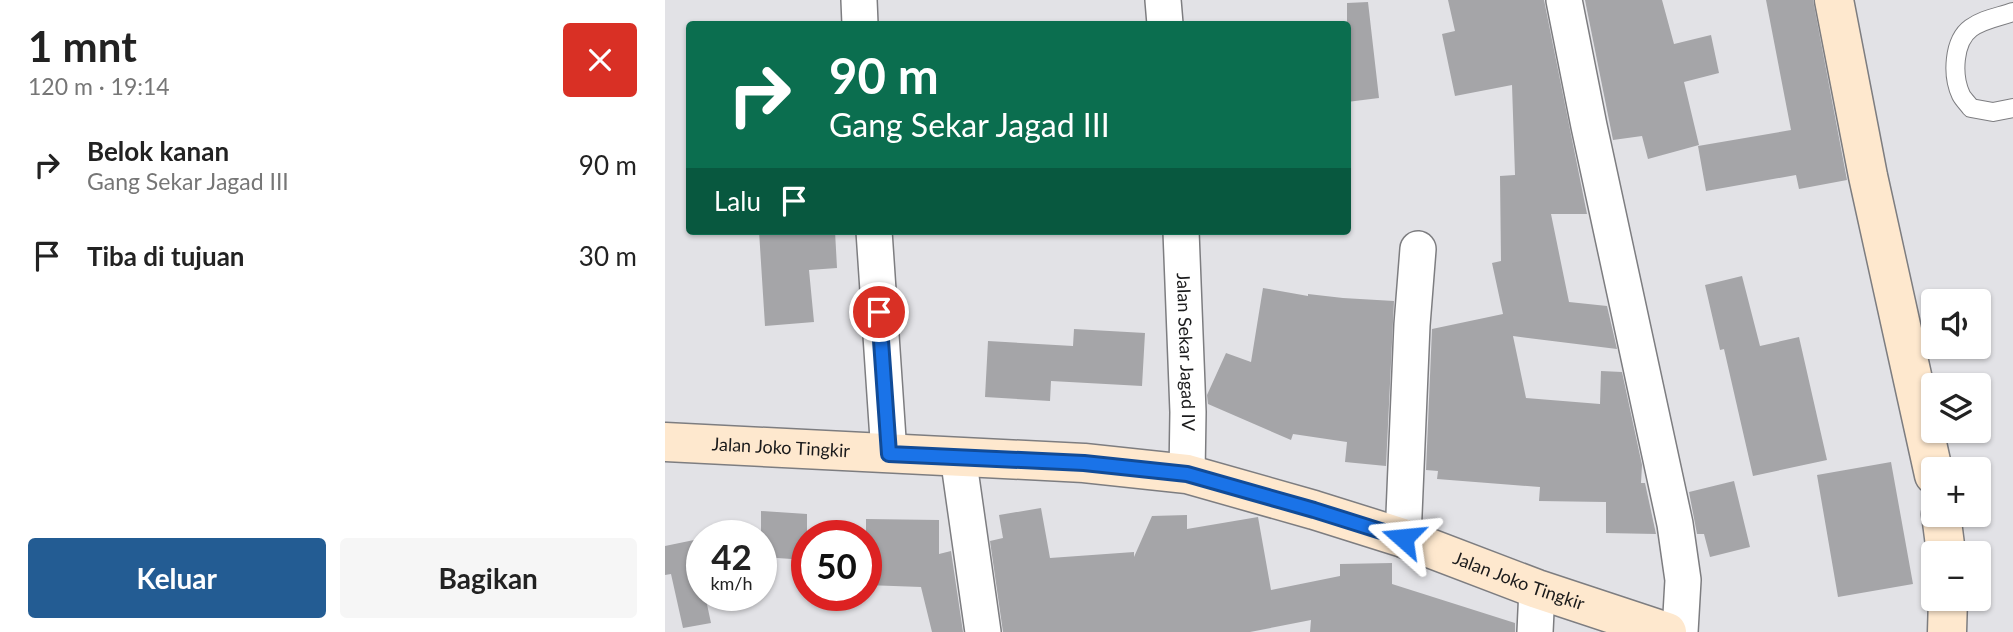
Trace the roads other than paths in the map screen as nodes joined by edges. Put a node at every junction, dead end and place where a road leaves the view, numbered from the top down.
1 (859, 0) edge
2 (1163, 0) edge
3 (1565, 0) edge
4 (1834, 0) edge
5 (2013, 12) edge
6 (860, 21) edge
7 (1164, 21) edge
8 (2013, 108) edge
9 (874, 235) edge
10 (1181, 235) edge
11 (1418, 248) dead end
12 (665, 442) edge
13 (889, 454) junction
14 (958, 456) junction
15 (1930, 457) edge
16 (1187, 474) junction
17 (1403, 538) junction
18 (1537, 589) junction
19 (1948, 611) edge
20 (983, 632) edge
21 (1535, 632) edge
22 (1667, 632) edge
23 (1680, 632) edge
24 (1947, 632) edge

1 - 6 street
2 - 7 street
3 - 23 street
4 - 15 main road
5 - 8 lane
9 - 13 street
10 - 16 street, Jalan Sekar Jagad IV
11 - 17 street
12 - 13 main road, Jalan Joko Tingkir
13 - 14 main road, Jalan Joko Tingkir
14 - 16 main road, Jalan Joko Tingkir
14 - 20 street
16 - 17 main road, Jalan Joko Tingkir
17 - 18 main road, Jalan Joko Tingkir
18 - 21 street
18 - 22 main road, Jalan Joko Tingkir
19 - 24 main road

